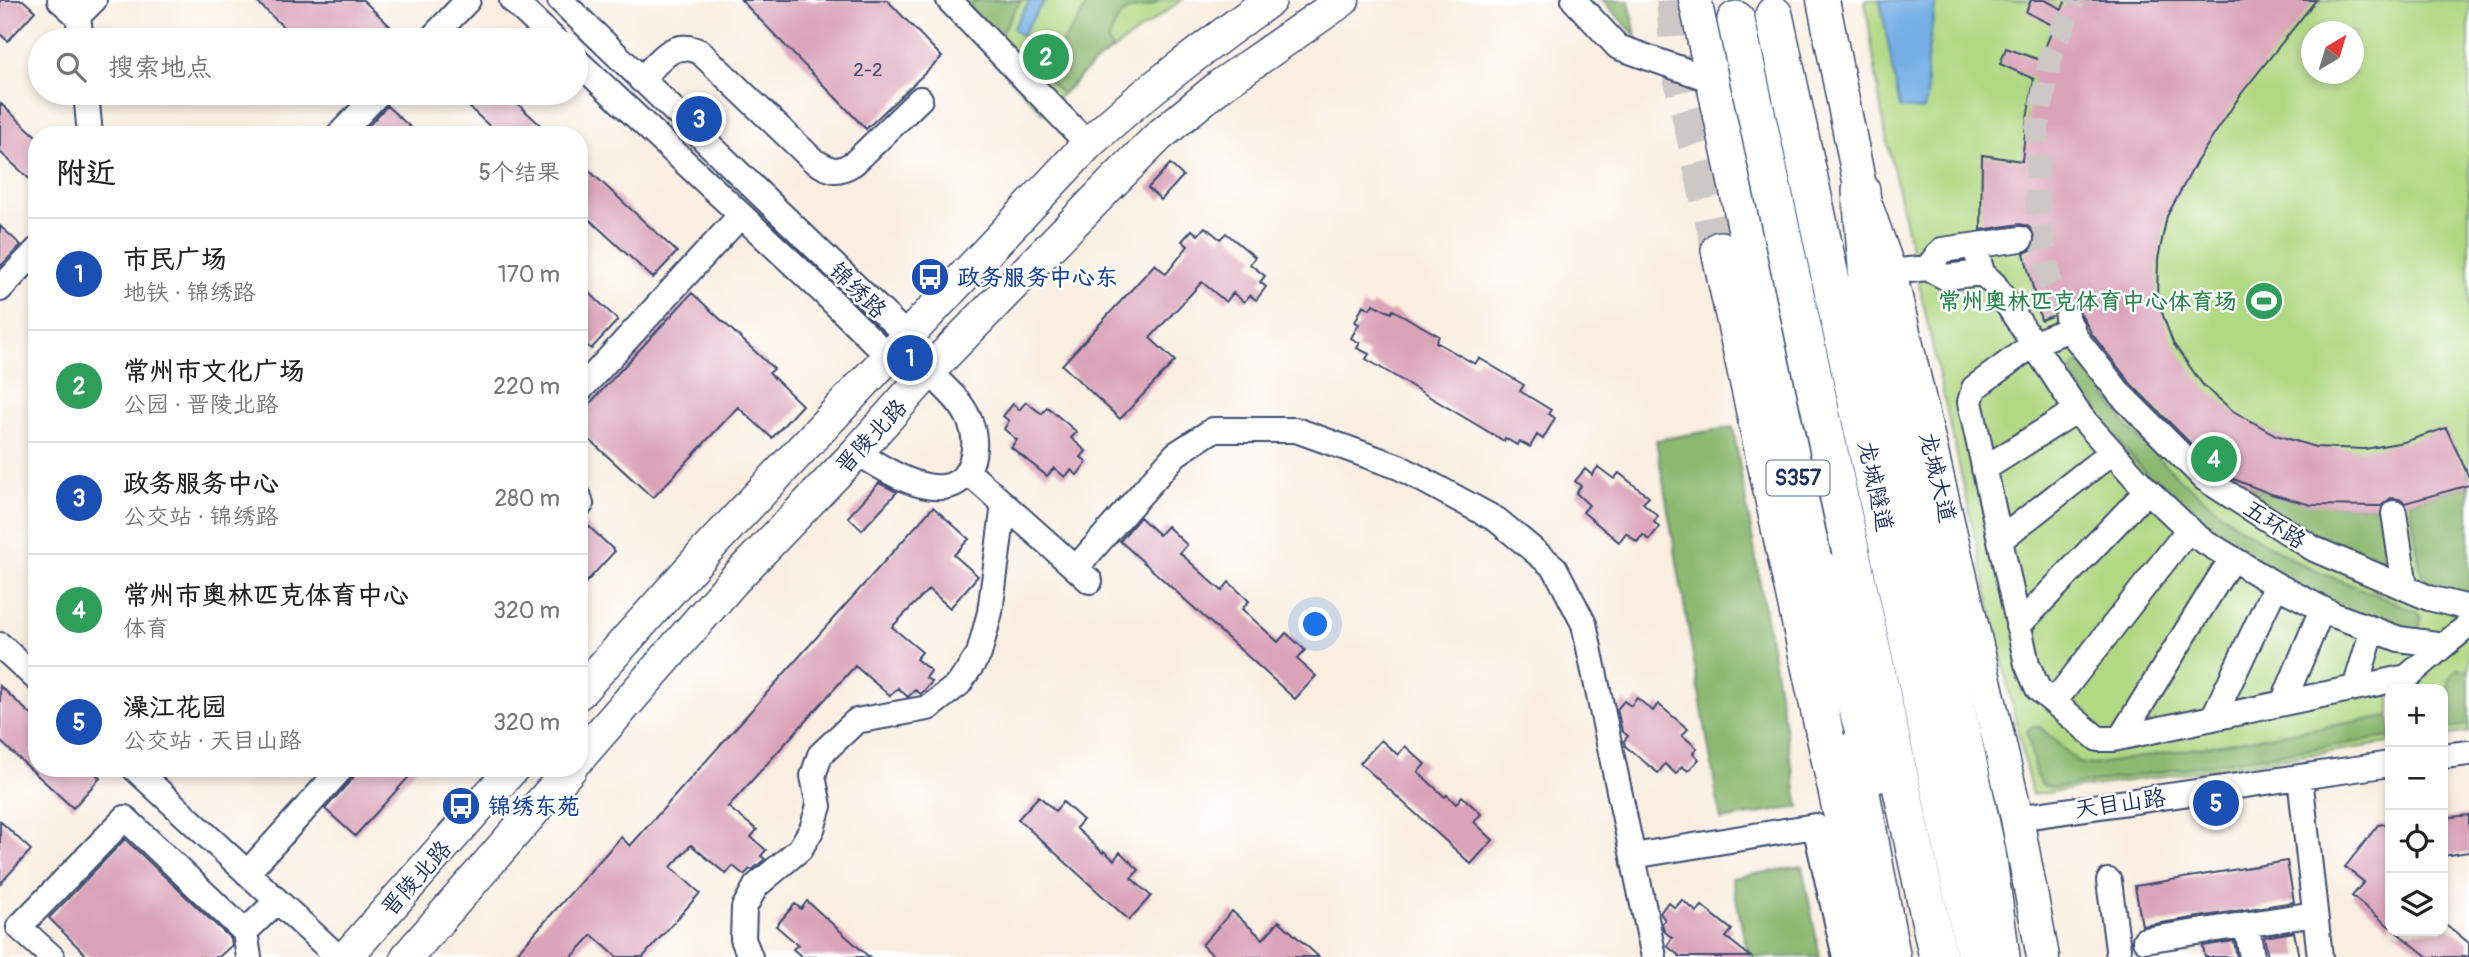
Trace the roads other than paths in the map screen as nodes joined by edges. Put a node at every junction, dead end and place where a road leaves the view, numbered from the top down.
1 (468, 0) edge
2 (512, 0) edge
3 (560, 0) edge
4 (949, 0) edge
5 (1270, 0) edge
6 (1343, 0) edge
7 (1574, 0) edge
8 (1681, 0) edge
9 (1695, 0) edge
10 (1823, 9) edge
11 (1774, 15) dead end
12 (1736, 20) dead end
13 (441, 28) edge
14 (542, 28) edge
15 (588, 71) edge
16 (1711, 74) junction
17 (641, 80) junction
18 (920, 99) dead end
19 (87, 105) edge
20 (368, 105) edge
21 (89, 126) edge
22 (348, 126) edge
23 (1088, 144) junction
24 (1861, 191) junction
25 (741, 215) junction
26 (2021, 239) dead end
27 (1975, 246) junction
28 (1720, 250) tunnel mouth
29 (28, 259) edge
30 (1927, 268) junction
31 (1890, 272) junction
32 (1982, 273) junction
33 (0, 289) edge
34 (2035, 343) junction
35 (897, 346) junction
36 (929, 371) junction
37 (588, 381) edge
38 (2077, 410) junction
39 (857, 452) junction
40 (2112, 452) junction
41 (1984, 469) junction
42 (968, 472) junction
43 (2147, 491) junction
44 (1004, 504) junction
45 (2395, 513) dead end
46 (2189, 529) junction
47 (2000, 540) junction
48 (2232, 558) junction
49 (1817, 566) junction
50 (2276, 585) junction
51 (2405, 587) junction
52 (2469, 608) edge
53 (2322, 609) junction
54 (2018, 625) junction
55 (2469, 625) edge
56 (2373, 629) junction
57 (0, 645) edge
58 (2444, 645) junction
59 (28, 671) edge
60 (588, 684) edge
61 (2355, 688) junction
62 (2054, 702) junction
63 (2283, 703) junction
64 (2213, 718) junction
65 (2120, 737) junction
66 (588, 748) edge
67 (2469, 753) edge
68 (2448, 755) edge
69 (2385, 765) edge
70 (144, 777) edge
71 (334, 777) edge
72 (505, 777) edge
73 (563, 777) edge
74 (2300, 777) junction
75 (2017, 818) junction
76 (1635, 864) junction
77 (247, 873) junction
78 (2109, 881) dead end
79 (277, 901) junction
80 (2315, 914) junction
81 (2246, 924) junction
82 (246, 932) junction
83 (2144, 940) dead end
84 (2186, 945) edge
85 (52, 957) edge
86 (249, 957) edge
87 (338, 957) edge
88 (346, 957) edge
89 (407, 957) edge
90 (750, 957) edge
91 (1654, 957) edge
92 (1845, 957) edge
93 (1873, 957) edge
94 (1894, 957) edge
95 (1916, 957) edge
96 (1938, 957) edge
97 (1976, 957) edge
98 (2001, 957) edge
99 (2043, 957) edge
100 (2119, 957) edge
101 (2252, 957) edge
102 (2320, 957) edge

1 - 13 street
2 - 14 street
3 - 17 street, 锦绣路
4 - 23 street
5 - 23 main road, 晋陵北路
6 - 36 main road, 晋陵北路
7 - 16 street
8 - 16 main road
9 - 16 main road, S357
10 - 24 main road, 龙城大道
11 - 97 highway, 龙城隧道
12 - 96 highway, 龙城隧道
15 - 25 street, 锦绣路
16 - 49 main road, S357
17 - 18 street
17 - 35 street, 锦绣路
19 - 21 street
20 - 22 street
23 - 35 main road, 晋陵北路
24 - 31 main road, 龙城大道
24 - 98 highway
25 - 35 street, 锦绣路
25 - 37 street
26 - 27 street
27 - 30 street
27 - 32 street
28 - 93 highway
29 - 33 street
30 - 31 street
30 - 32 street
31 - 75 main road, 龙城大道
32 - 34 street
34 - 38 street
34 - 41 street
34 - 51 street, 五环路
35 - 36 street, 锦绣路
35 - 60 main road, 晋陵北路
36 - 39 main road, 晋陵北路
36 - 42 street
38 - 40 street
38 - 41 street
39 - 42 street
39 - 66 main road, 晋陵北路
40 - 43 street
40 - 47 street
41 - 47 street
42 - 44 street
43 - 46 street
43 - 54 street
44 - 76 street
44 - 90 street
45 - 51 street
46 - 48 street
46 - 62 street
47 - 54 street
48 - 50 street
48 - 65 street
49 - 94 main road, S357
49 - 95 highway
50 - 53 street
50 - 64 street
51 - 52 street, 五环路
53 - 56 street
53 - 63 street
54 - 62 street
55 - 58 street
56 - 58 street
56 - 61 street
57 - 59 street
58 - 61 street
61 - 63 street
62 - 65 street
63 - 64 street
64 - 65 street
67 - 68 street
69 - 74 street, 天目山路
70 - 77 street
71 - 77 street
72 - 88 main road, 晋陵北路
73 - 89 main road, 晋陵北路
74 - 75 street, 天目山路
74 - 80 street
75 - 99 main road, 龙城大道
76 - 91 street
76 - 92 street
77 - 79 street
78 - 100 street
79 - 82 street
79 - 87 street
80 - 81 street
80 - 102 street
81 - 84 street
81 - 101 street
82 - 85 street
82 - 86 street
83 - 84 street

